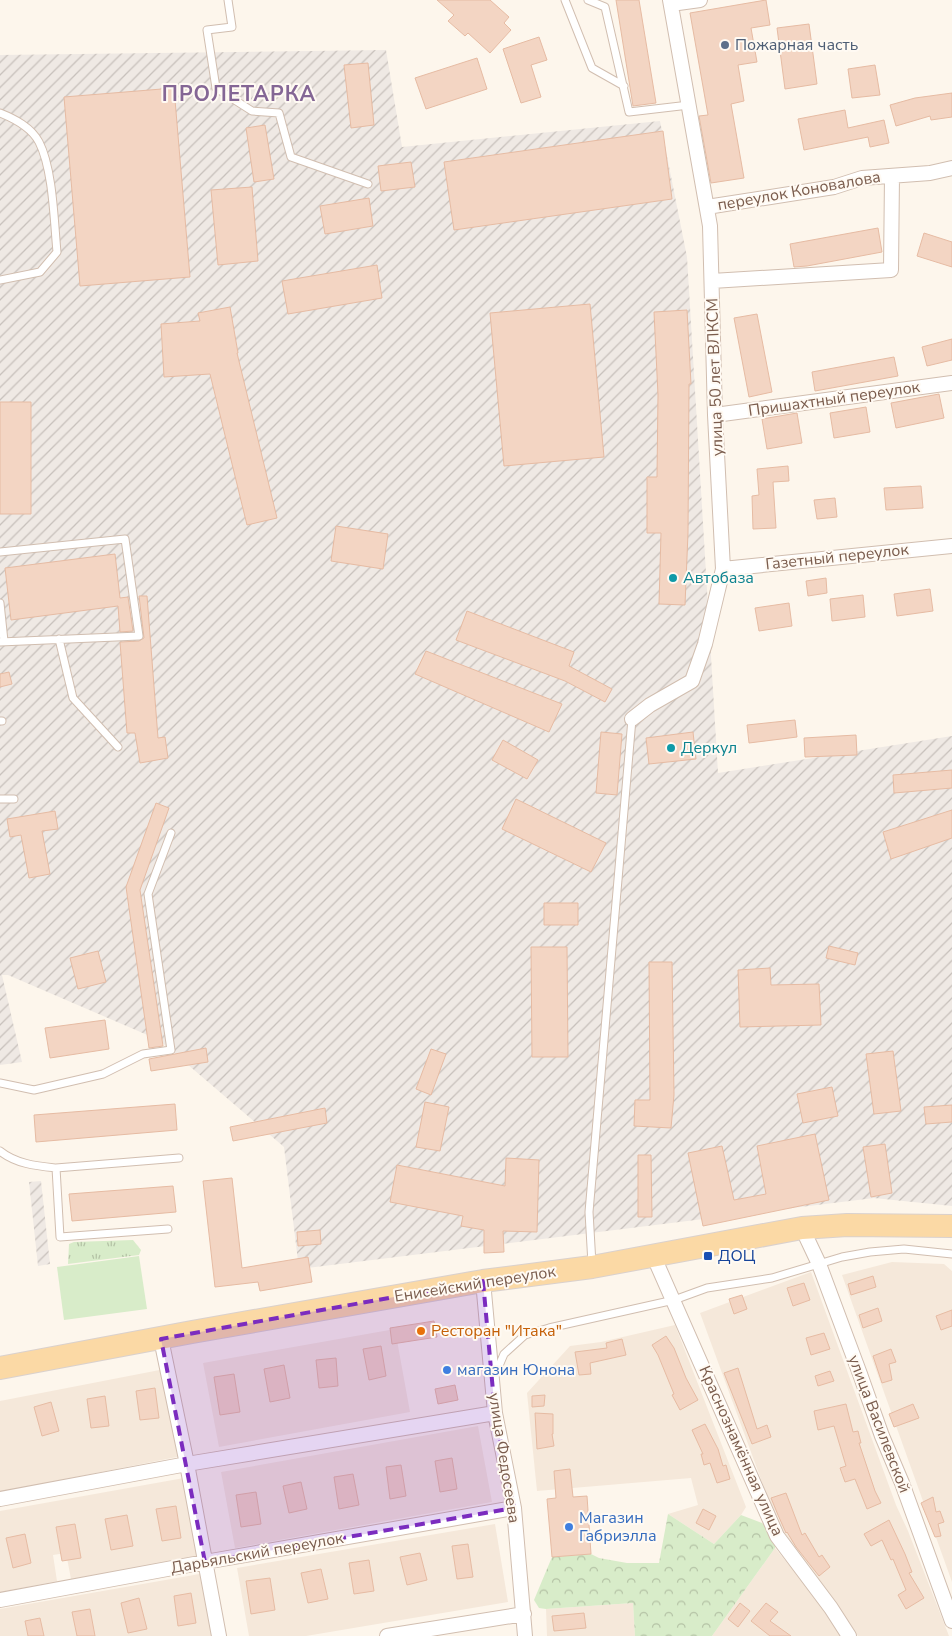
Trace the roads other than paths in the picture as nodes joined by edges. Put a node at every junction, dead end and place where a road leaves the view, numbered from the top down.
1 (228, 0) edge
2 (565, 0) edge
3 (588, 0) edge
4 (700, 0) edge
5 (671, 2) edge
6 (624, 86) junction
7 (689, 105) junction
8 (0, 113) edge
9 (952, 168) edge
10 (892, 176) junction
11 (368, 184) dead end
12 (707, 207) junction
13 (0, 280) edge
14 (712, 281) junction
15 (952, 382) edge
16 (715, 415) junction
17 (952, 546) edge
18 (0, 552) edge
19 (723, 569) junction
20 (0, 603) edge
21 (59, 639) junction
22 (2, 641) edge
23 (632, 719) joint
24 (118, 747) dead end
25 (0, 798) edge
26 (14, 799) dead end
27 (172, 833) dead end
28 (0, 1083) edge
29 (0, 1151) edge
30 (179, 1158) dead end
31 (56, 1168) junction
32 (952, 1226) edge
33 (802, 1228) junction
34 (168, 1229) dead end
35 (952, 1254) edge
36 (653, 1255) junction
37 (819, 1264) junction
38 (592, 1267) junction
39 (483, 1281) junction
40 (674, 1300) junction
41 (161, 1339) junction
42 (0, 1368) edge
43 (492, 1381) junction
44 (495, 1413) junction
45 (187, 1464) junction
46 (0, 1499) edge
47 (514, 1508) junction
48 (205, 1562) junction
49 (0, 1600) edge
50 (524, 1614) junction
51 (952, 1621) edge
52 (219, 1636) edge
53 (387, 1636) edge
54 (526, 1636) edge
55 (849, 1636) edge

1 - 11 lane
2 - 6 lane
3 - 6 lane
4 - 5 street
5 - 7 street, улица 50 лет ВЛКСМ
6 - 7 lane
7 - 12 street, улица 50 лет ВЛКСМ
8 - 13 lane
9 - 10 street, переулок Коновалова
10 - 12 street, переулок Коновалова
10 - 14 street, переулок Коновалова
12 - 14 street, улица 50 лет ВЛКСМ
14 - 16 street, улица 50 лет ВЛКСМ
15 - 16 street, Пришахтный переулок
16 - 19 street, улица 50 лет ВЛКСМ
17 - 19 street, Газетный переулок
18 - 21 lane
19 - 23 street, улица 50 лет ВЛКСМ
20 - 22 lane
21 - 22 lane
21 - 24 lane
23 - 38 lane
25 - 26 lane
27 - 28 lane
29 - 31 lane
30 - 31 lane
31 - 34 lane
32 - 33 main road, Енисейский переулок
33 - 36 main road, Енисейский переулок
33 - 37 street, улица Василевской
35 - 37 lane
36 - 38 main road, Енисейский переулок
36 - 40 street, Краснознамённая улица
37 - 40 lane
37 - 51 street, улица Василевской
38 - 39 main road, Енисейский переулок
39 - 41 main road, Енисейский переулок
39 - 43 street, улица Федосеева
40 - 43 lane
40 - 55 street, Краснознамённая улица
41 - 42 main road, Енисейский переулок
41 - 45 street
43 - 44 street, улица Федосеева
44 - 45 street
44 - 47 street, улица Федосеева
45 - 46 street
45 - 48 street
47 - 48 street, Дарьяльский переулок
47 - 50 street, улица Федосеева
48 - 49 street, Дарьяльский переулок
48 - 52 street
50 - 53 street
50 - 54 street, улица Федосеева

